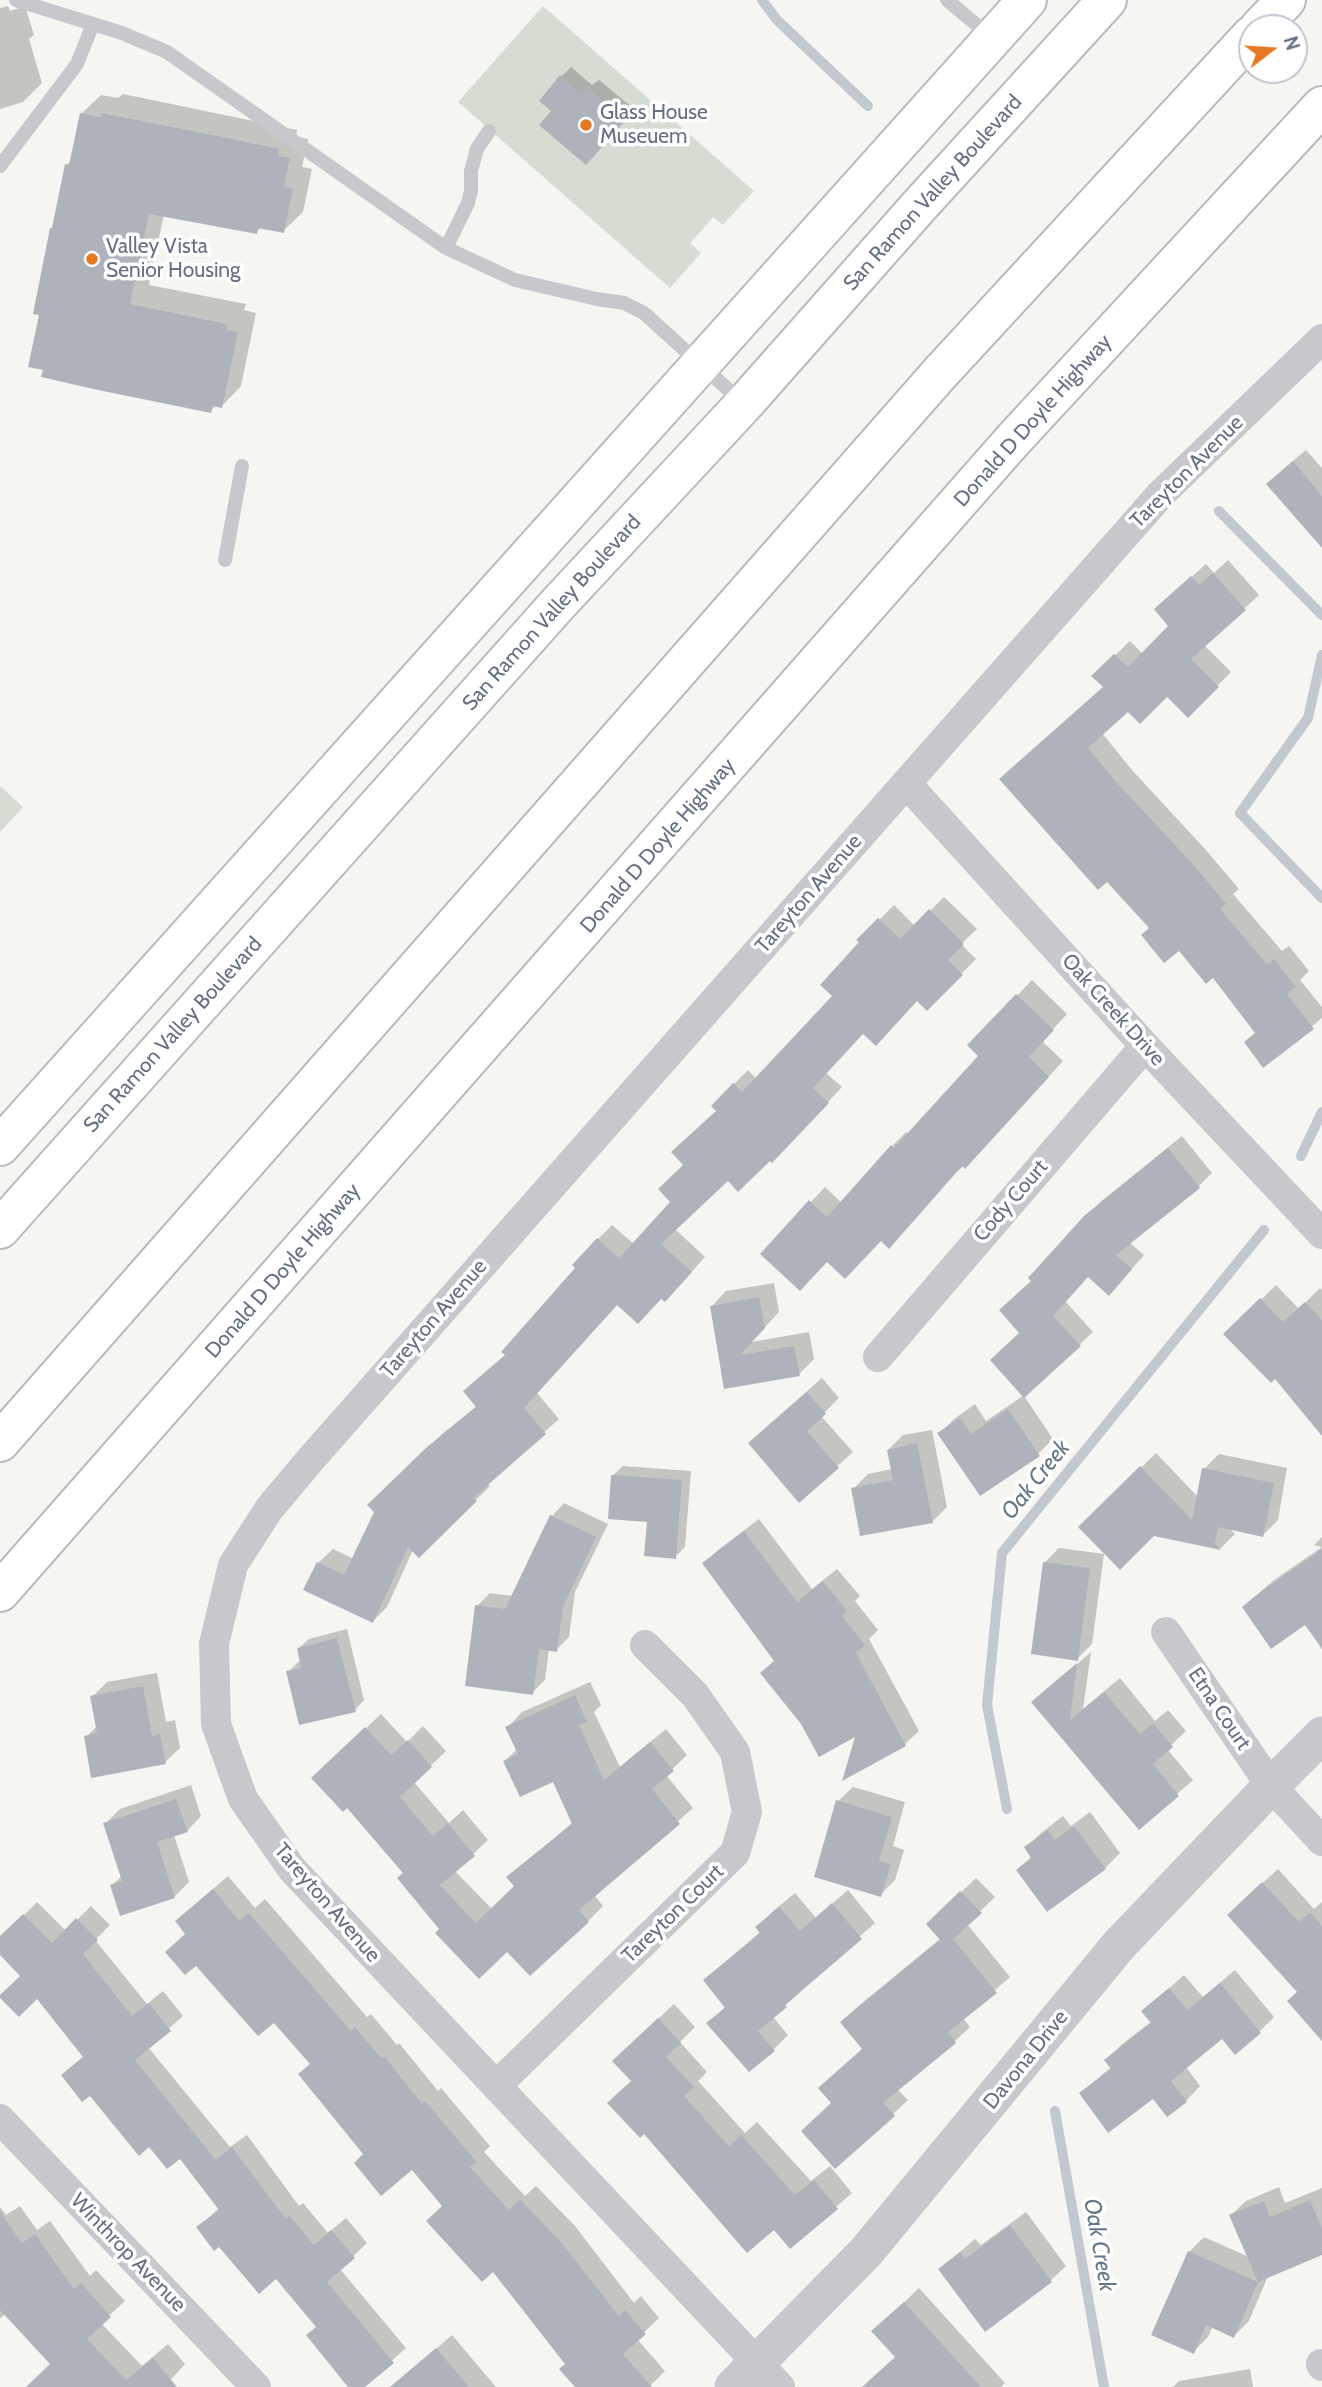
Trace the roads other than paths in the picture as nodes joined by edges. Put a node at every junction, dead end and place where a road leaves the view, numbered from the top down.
1 (16, 0) edge
2 (947, 0) edge
3 (1027, 0) edge
4 (1107, 0) edge
5 (1286, 0) edge
6 (1272, 14) edge
7 (93, 24) junction
8 (992, 38) junction
9 (1238, 50) edge
10 (1322, 106) edge
11 (489, 131) dead end
12 (0, 166) edge
13 (446, 248) junction
14 (1322, 339) edge
15 (702, 364) junction
16 (744, 404) junction
17 (242, 466) dead end
18 (225, 560) dead end
19 (906, 783) junction
20 (1145, 1046) junction
21 (0, 1146) edge
22 (0, 1228) edge
23 (1322, 1234) edge
24 (878, 1357) dead end
25 (0, 1442) edge
26 (0, 1592) edge
27 (1166, 1632) dead end
28 (645, 1645) dead end
29 (1322, 1735) edge
30 (1271, 1786) junction
31 (1322, 1841) edge
32 (496, 2086) junction
33 (0, 2119) edge
34 (757, 2379) edge
35 (256, 2387) edge

1 - 7 lane
2 - 8 lane
3 - 8 main road
4 - 16 main road, San Ramon Valley Boulevard
5 - 6 main road
7 - 12 lane
7 - 13 lane
8 - 15 main road
9 - 25 main road
10 - 26 main road, Donald D Doyle Highway
11 - 13 lane
13 - 15 lane
14 - 19 street, Tareyton Avenue
15 - 16 lane
15 - 21 main road
16 - 22 main road, San Ramon Valley Boulevard
17 - 18 lane
19 - 20 street, Oak Creek Drive
19 - 32 street, Tareyton Avenue
20 - 23 street, Oak Creek Drive
20 - 24 street, Cody Court
27 - 30 street, Etna Court
28 - 32 street, Tareyton Court
29 - 30 street, Davona Drive
30 - 31 street, Etna Court
30 - 34 street, Davona Drive
32 - 34 street, Tareyton Avenue
33 - 35 street, Winthrop Avenue

